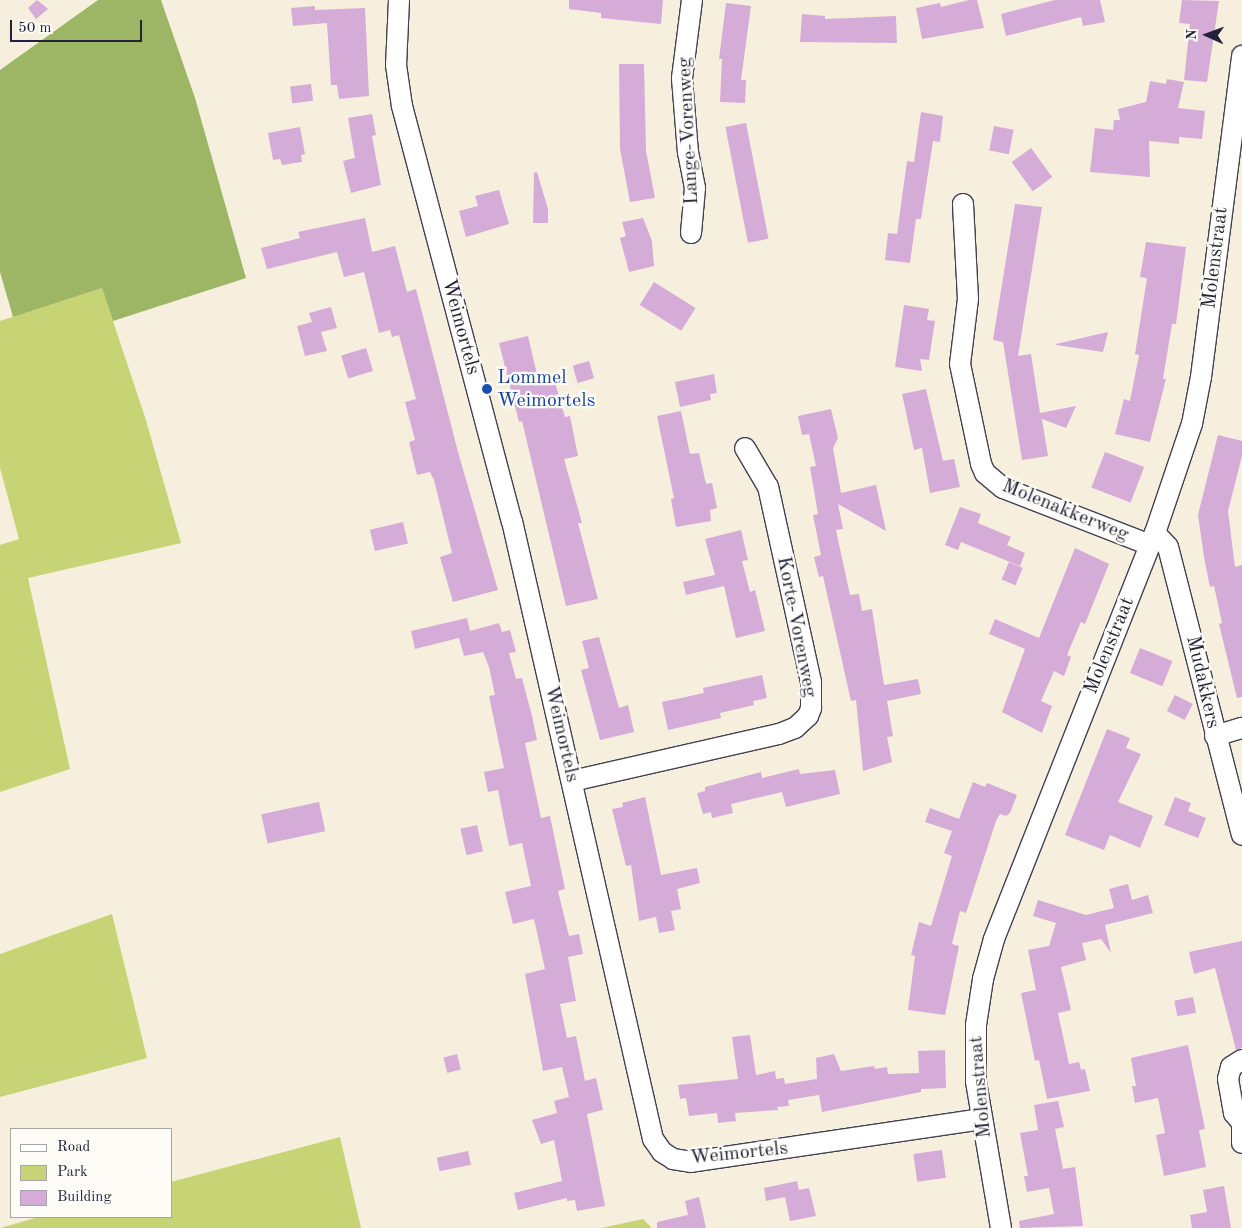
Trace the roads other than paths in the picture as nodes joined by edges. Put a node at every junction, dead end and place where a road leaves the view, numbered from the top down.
1 (399, 0) edge
2 (692, 0) edge
3 (1242, 56) edge
4 (963, 204) dead end
5 (691, 233) dead end
6 (746, 448) dead end
7 (1152, 539) junction
8 (1242, 728) edge
9 (1215, 736) junction
10 (572, 781) junction
11 (1242, 834) edge
12 (1242, 1060) edge
13 (981, 1119) junction
14 (1242, 1124) edge
15 (1242, 1143) edge
16 (1001, 1228) edge

1 - 10 street, Weimortels
2 - 5 street, Lange-Vorenweg
3 - 7 street, Molenstraat
4 - 7 street, Molenakkerweg
6 - 10 street, Korte-Vorenweg
7 - 9 street, Mudakkers
7 - 13 street, Molenstraat
8 - 9 street
9 - 11 street, Mudakkers
10 - 13 street, Weimortels
12 - 14 street
13 - 16 street, Molenstraat
14 - 15 street

